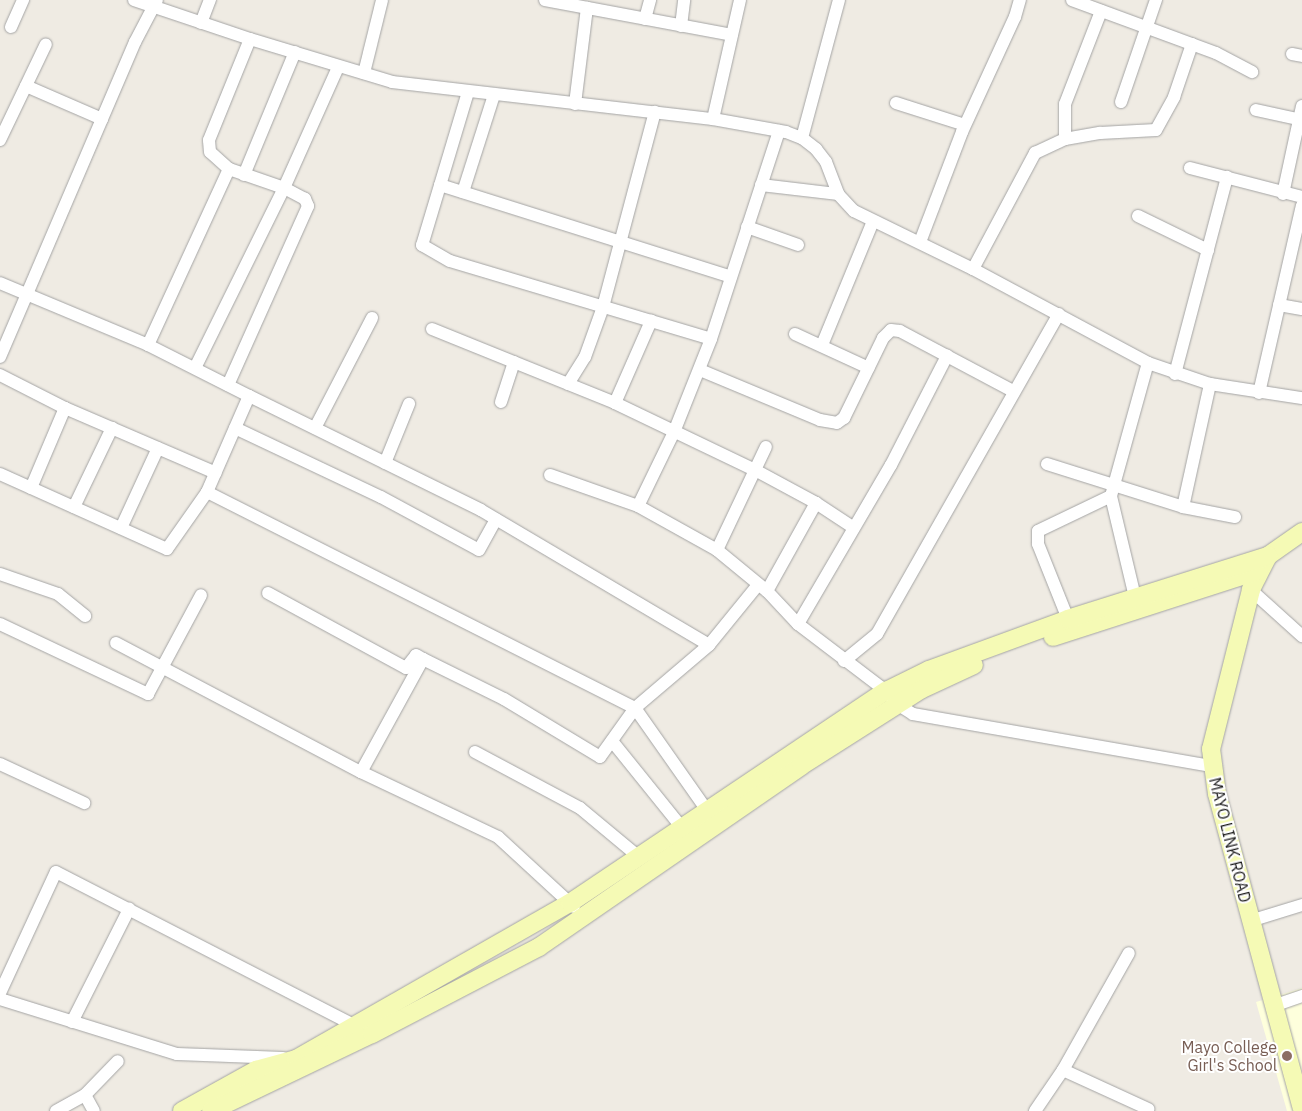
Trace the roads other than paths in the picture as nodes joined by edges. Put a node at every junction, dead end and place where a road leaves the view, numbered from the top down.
1 (24, 0) edge
2 (134, 0) edge
3 (210, 0) edge
4 (382, 0) edge
5 (545, 0) edge
6 (650, 0) edge
7 (684, 0) edge
8 (740, 0) edge
9 (839, 0) edge
10 (1020, 0) edge
11 (1072, 0) edge
12 (1156, 0) edge
13 (566, 2) edge
14 (155, 4) edge
15 (587, 8) junction
16 (1101, 11) junction
17 (645, 19) junction
18 (201, 23) junction
19 (681, 26) junction
20 (11, 27) dead end
21 (1146, 27) junction
22 (732, 35) junction
23 (250, 39) junction
24 (46, 44) dead end
25 (1192, 44) junction
26 (295, 52) junction
27 (338, 67) junction
28 (1252, 72) dead end
29 (364, 73) junction
30 (26, 86) junction
31 (468, 92) junction
32 (494, 95) junction
33 (896, 102) dead end
34 (1121, 102) dead end
35 (575, 104) junction
36 (1302, 106) edge
37 (1256, 110) dead end
38 (655, 112) junction
39 (102, 119) junction
40 (713, 119) junction
41 (1301, 120) edge
42 (965, 125) junction
43 (779, 131) junction
44 (802, 138) junction
45 (1065, 138) junction
46 (0, 140) edge
47 (1190, 168) dead end
48 (230, 169) junction
49 (244, 175) junction
50 (1227, 177) junction
51 (440, 185) junction
52 (761, 185) junction
53 (284, 188) junction
54 (463, 192) junction
55 (838, 194) junction
56 (1283, 194) junction
57 (1302, 197) edge
58 (1302, 206) edge
59 (1138, 216) dead end
60 (873, 221) junction
61 (747, 227) junction
62 (621, 241) junction
63 (920, 242) junction
64 (798, 245) dead end
65 (1208, 250) junction
66 (973, 269) junction
67 (731, 277) junction
68 (0, 283) edge
69 (27, 294) junction
70 (1279, 305) junction
71 (603, 307) junction
72 (1302, 309) edge
73 (1059, 314) junction
74 (372, 318) dead end
75 (651, 321) junction
76 (432, 329) dead end
77 (795, 334) dead end
78 (711, 339) junction
79 (148, 345) junction
80 (822, 345) junction
81 (0, 356) edge
82 (946, 356) junction
83 (514, 362) junction
84 (1148, 364) junction
85 (195, 368) junction
86 (869, 368) junction
87 (700, 370) junction
88 (1174, 374) junction
89 (0, 375) edge
90 (568, 384) junction
91 (1210, 384) junction
92 (228, 385) junction
93 (1013, 391) junction
94 (1259, 392) junction
95 (249, 396) junction
96 (1302, 398) edge
97 (501, 402) dead end
98 (614, 403) junction
99 (409, 404) dead end
100 (65, 408) junction
101 (112, 428) junction
102 (235, 428) junction
103 (315, 428) junction
104 (674, 432) junction
105 (766, 447) dead end
106 (158, 448) junction
107 (385, 463) junction
108 (1047, 464) dead end
109 (755, 470) junction
110 (216, 473) junction
111 (0, 474) edge
112 (550, 475) dead end
113 (31, 488) junction
114 (1112, 490) junction
115 (207, 492) junction
116 (816, 503) junction
117 (638, 506) junction
118 (1183, 506) junction
119 (74, 507) junction
120 (1235, 517) dead end
121 (496, 519) junction
122 (121, 528) junction
123 (854, 528) junction
124 (1302, 532) edge
125 (717, 550) junction
126 (1264, 563) junction
127 (0, 574) edge
128 (762, 588) junction
129 (1251, 590) junction
130 (268, 593) dead end
131 (201, 595) dead end
132 (1135, 597) junction
133 (85, 616) dead end
134 (1068, 619) junction
135 (0, 624) edge
136 (798, 624) junction
137 (1302, 636) edge
138 (116, 643) dead end
139 (709, 645) junction
140 (423, 659) junction
141 (844, 661) junction
142 (161, 667) junction
143 (891, 698) junction
144 (635, 708) junction
145 (612, 740) junction
146 (475, 752) dead end
147 (0, 764) edge
148 (1212, 766) junction
149 (361, 772) junction
150 (84, 803) dead end
151 (708, 812) junction
152 (683, 829) junction
153 (640, 858) junction
154 (570, 902) junction
155 (1302, 905) edge
156 (129, 909) junction
157 (584, 919) junction
158 (1250, 921) junction
159 (1129, 954) dead end
160 (0, 993) edge
161 (1302, 996) edge
162 (0, 999) edge
163 (1276, 1005) junction
164 (72, 1022) junction
165 (355, 1025) junction
166 (372, 1034) junction
167 (118, 1061) dead end
168 (299, 1063) junction
169 (1063, 1070) junction
170 (85, 1095) junction
171 (1302, 1108) edge
172 (1148, 1109) dead end
173 (56, 1111) edge
174 (94, 1111) edge
175 (182, 1111) edge
176 (211, 1111) edge
177 (1035, 1111) edge

1 - 20 street
2 - 14 street
3 - 18 street
4 - 29 street
5 - 13 street
6 - 17 street
7 - 19 street
8 - 22 street
9 - 44 street
10 - 42 street
11 - 16 street
12 - 21 street
13 - 15 street
14 - 18 street
14 - 39 street
15 - 17 street
15 - 35 street
16 - 21 street
16 - 45 street
17 - 19 street
18 - 23 street
19 - 22 street
21 - 25 street
21 - 34 street
22 - 40 street
23 - 26 street
23 - 48 street
24 - 30 street
25 - 28 street
25 - 45 street
26 - 27 street
26 - 49 street
27 - 29 street
27 - 53 street
29 - 31 street
30 - 39 street
30 - 46 street
31 - 32 street
31 - 51 street
32 - 35 street
32 - 54 street
33 - 42 street
35 - 38 street
36 - 41 street
37 - 41 street
38 - 40 street
38 - 62 street
39 - 69 street
40 - 43 street
41 - 56 street
42 - 63 street
43 - 44 street
43 - 52 street
44 - 55 street
45 - 66 street
47 - 50 street
48 - 49 street
48 - 79 street
49 - 53 street
50 - 56 street
50 - 65 street
51 - 54 street
51 - 71 street
52 - 55 street
52 - 61 street
53 - 85 street
53 - 92 street
54 - 62 street
55 - 60 street
56 - 57 street
58 - 70 street
59 - 65 street
60 - 63 street
60 - 80 street
61 - 64 street
61 - 67 street
62 - 67 street
62 - 71 street
63 - 66 street
65 - 88 street
66 - 73 street
67 - 78 street
68 - 69 street
69 - 79 street
69 - 81 street
70 - 72 street
70 - 94 street
71 - 75 street
71 - 90 street
73 - 84 street
73 - 93 street
74 - 103 street
75 - 78 street
75 - 98 street
76 - 83 street
77 - 80 street
78 - 87 street
79 - 85 street
80 - 86 street
82 - 86 street
82 - 93 street
82 - 123 street
83 - 90 street
83 - 97 street
84 - 88 street
84 - 114 street
85 - 92 street
86 - 87 street
87 - 104 street
88 - 91 street
89 - 100 street
90 - 98 street
91 - 94 street
91 - 118 street
92 - 95 street
93 - 141 street
94 - 96 street
95 - 102 street
95 - 103 street
98 - 104 street
99 - 107 street
100 - 101 street
100 - 113 street
101 - 106 street
101 - 119 street
102 - 110 street
102 - 121 street
103 - 107 street
104 - 109 street
104 - 117 street
105 - 109 street
106 - 110 street
106 - 122 street
107 - 121 street
108 - 114 street
109 - 116 street
109 - 125 street
110 - 115 street
111 - 113 street
112 - 117 street
113 - 119 street
114 - 118 street
114 - 132 street
114 - 134 street
115 - 122 street
115 - 144 street
116 - 123 street
116 - 128 street
117 - 125 street
118 - 120 street
119 - 122 street
121 - 139 street
123 - 136 street
124 - 126 street, MAYO LINK ROAD
125 - 128 street
126 - 129 street, MAYO LINK ROAD
126 - 132 street
126 - 143 street
127 - 133 street
128 - 136 street
128 - 139 street
129 - 137 street
129 - 148 street, MAYO LINK ROAD
130 - 140 street
131 - 142 street
132 - 134 street
134 - 143 street
135 - 142 street
136 - 141 street
138 - 142 street
139 - 144 street
140 - 145 street
140 - 149 street
141 - 143 street
142 - 149 street
143 - 148 street
143 - 151 street
143 - 157 street
144 - 145 street
144 - 151 street
145 - 152 street
146 - 153 street
147 - 150 street
148 - 158 street, MAYO LINK ROAD
149 - 154 street
151 - 152 street
152 - 153 street
153 - 154 street
154 - 157 street
154 - 165 street
155 - 158 street
156 - 160 street
156 - 164 street
156 - 165 street
157 - 166 street
158 - 163 street, MAYO LINK ROAD
159 - 169 street
161 - 163 street
162 - 164 street
163 - 171 street, MAYO LINK ROAD
164 - 168 street
165 - 166 street
165 - 168 street
166 - 168 street
167 - 170 street
168 - 175 street
168 - 176 street
169 - 172 street
169 - 177 street
170 - 173 street
170 - 174 street

